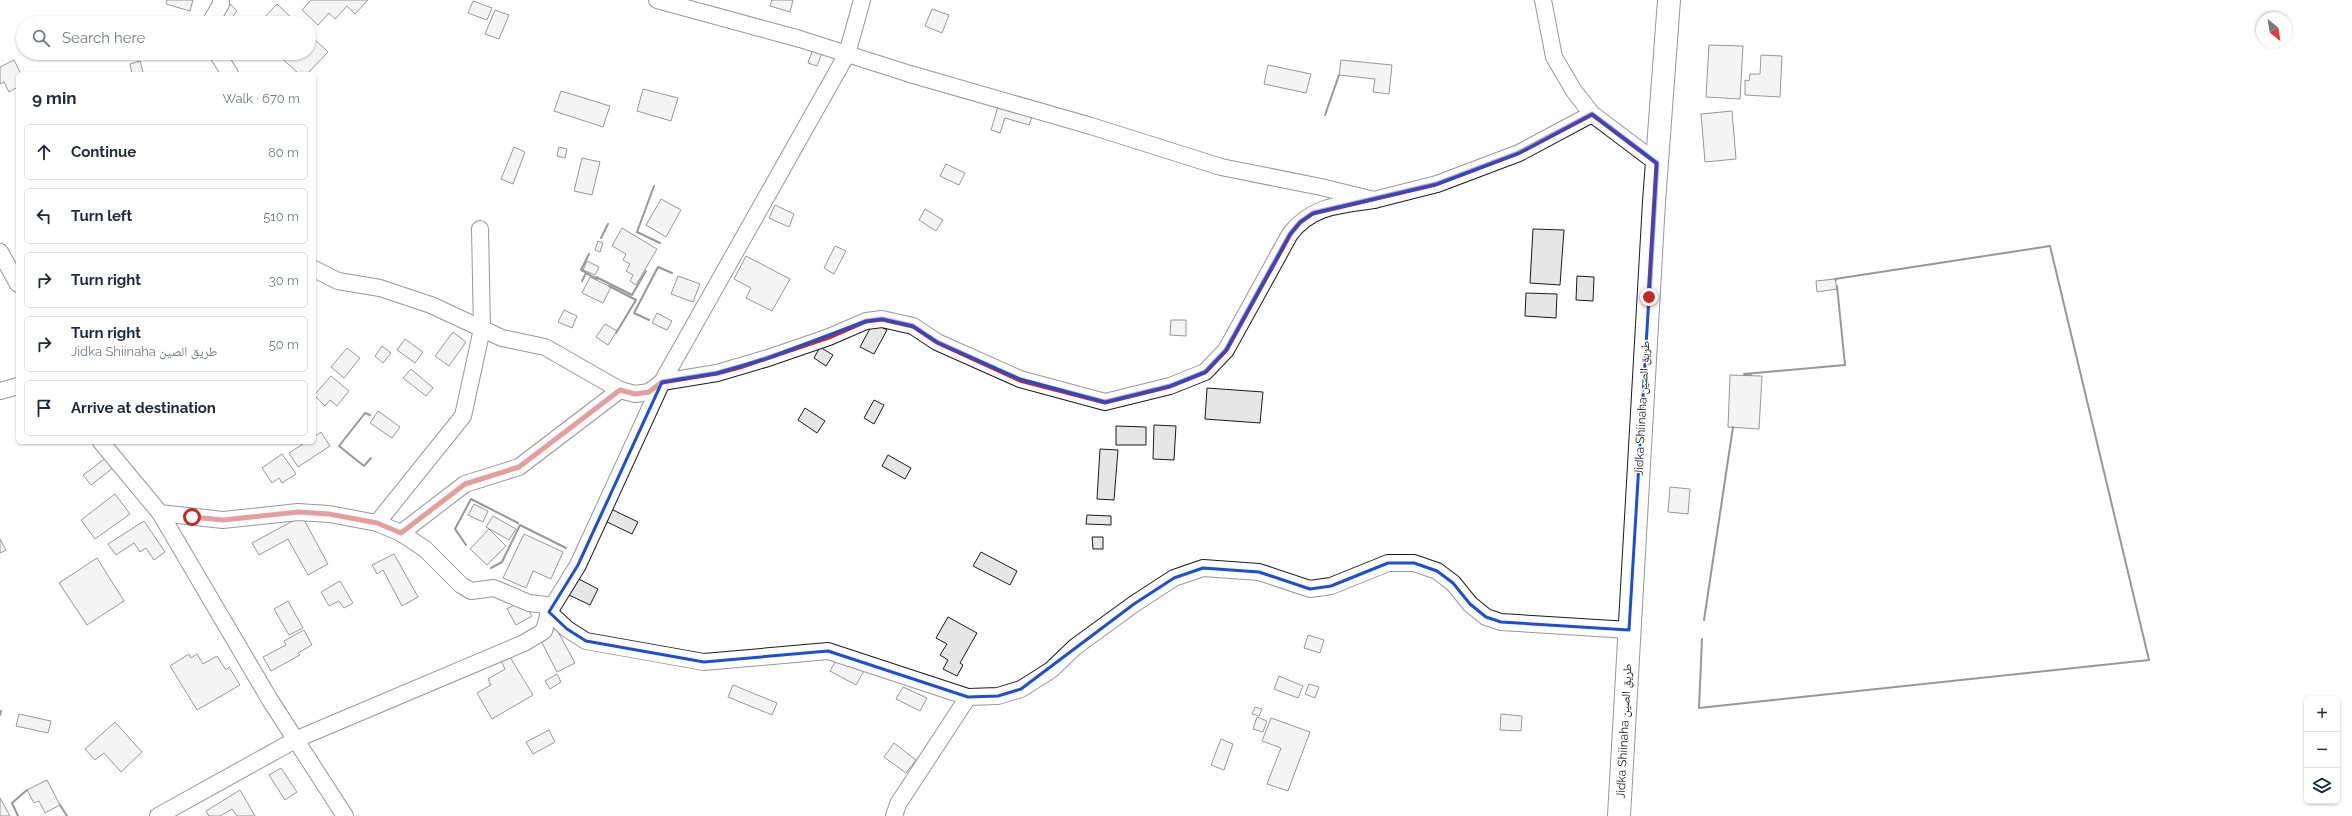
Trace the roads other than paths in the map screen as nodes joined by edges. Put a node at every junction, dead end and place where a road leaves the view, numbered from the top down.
1 (220, 0) edge
2 (657, 0) edge
3 (862, 0) edge
4 (1543, 0) edge
5 (1669, 0) edge
6 (214, 16) edge
7 (848, 54) junction
8 (221, 60) edge
9 (229, 72) edge
10 (1592, 114) junction
11 (1657, 163) junction
12 (1374, 200) junction
13 (480, 229) dead end
14 (0, 252) edge
15 (316, 270) edge
16 (16, 276) edge
17 (482, 329) junction
18 (662, 382) junction
19 (16, 387) edge
20 (620, 390) junction
21 (0, 391) edge
22 (104, 444) edge
23 (160, 514) junction
24 (377, 523) junction
25 (401, 533) junction
26 (549, 612) junction
27 (1629, 630) junction
28 (968, 696) junction
29 (297, 739) junction
30 (158, 816) edge
31 (345, 816) edge
32 (894, 816) edge
33 (1619, 816) edge

1 - 6 street
2 - 7 street
3 - 7 street
4 - 10 street
5 - 11 main road, Jidka Shiinaha طريق الصين
7 - 12 street
7 - 18 street
8 - 9 street
10 - 11 street
10 - 12 street
11 - 27 main road, Jidka Shiinaha طريق الصين
12 - 18 street
13 - 17 street
14 - 16 street
15 - 17 street
17 - 20 street
17 - 24 street
18 - 20 street
18 - 26 street
19 - 21 street
20 - 25 street
22 - 23 street
23 - 24 street
23 - 29 street
24 - 25 street
25 - 26 street
26 - 28 street
26 - 29 street
27 - 28 street
27 - 33 main road, Jidka Shiinaha طريق الصين
28 - 32 street
29 - 30 street
29 - 31 street

